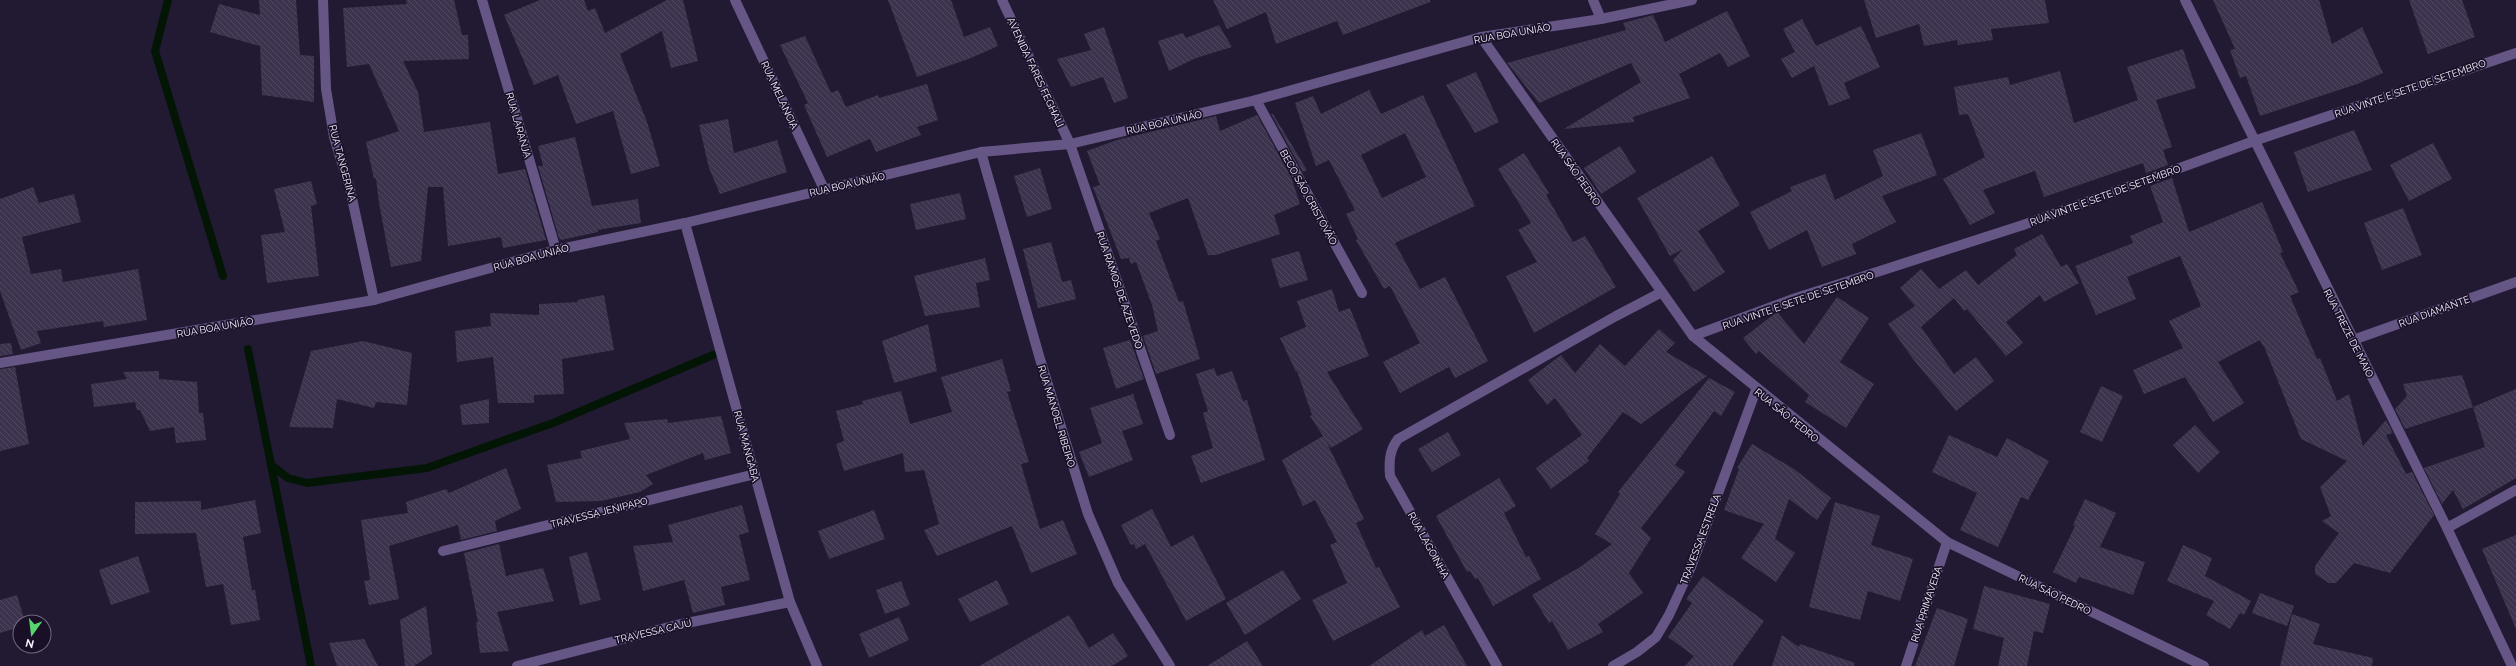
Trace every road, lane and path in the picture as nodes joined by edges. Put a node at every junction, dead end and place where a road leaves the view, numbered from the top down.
1 (323, 0) edge
2 (482, 0) edge
3 (735, 0) edge
4 (1002, 0) edge
5 (1593, 0) edge
6 (1692, 0) edge
7 (2185, 0) edge
8 (1600, 19) junction
9 (1481, 37) junction
10 (2516, 53) edge
11 (1256, 100) junction
12 (2254, 141) junction
13 (1070, 144) junction
14 (981, 152) junction
15 (824, 189) junction
16 (685, 223) junction
17 (556, 250) junction
18 (2516, 282) edge
19 (1362, 293) dead end
20 (1660, 293) junction
21 (374, 300) junction
22 (1693, 336) junction
23 (2353, 340) junction
24 (0, 363) edge
25 (1756, 390) junction
26 (1170, 436) dead end
27 (755, 474) junction
28 (2516, 490) edge
29 (2447, 528) junction
30 (1947, 542) junction
31 (443, 551) dead end
32 (790, 602) junction
33 (517, 666) edge
34 (817, 666) edge
35 (1170, 666) edge
36 (1497, 666) edge
37 (1612, 666) edge
38 (1906, 666) edge
39 (2204, 666) edge
40 (2512, 666) edge

1 - 21 street, RUA TANGERINA
2 - 17 street, RUA LARANJA
3 - 15 street, RUA MELANCIA
4 - 13 street, AVENIDA FARES FEGHALI
5 - 8 street
6 - 8 street, RUA BOA UNIÃO
7 - 12 street, RUA TREZE DE MAIO
8 - 9 street, RUA BOA UNIÃO
9 - 11 street, RUA BOA UNIÃO
9 - 20 street, RUA SÃO PEDRO
10 - 12 street, RUA VINTE E SETE DE SETEMBRO
11 - 13 street, RUA BOA UNIÃO
11 - 19 street, BECO SÃO CRISTÓVÃO
12 - 22 street, RUA VINTE E SETE DE SETEMBRO
12 - 23 street, RUA TREZE DE MAIO
13 - 14 street, RUA BOA UNIÃO
13 - 26 street, RUA RAMOS DE AZEVEDO
14 - 15 street, RUA BOA UNIÃO
14 - 35 street, RUA MANOEL RIBEIRO
15 - 16 street, RUA BOA UNIÃO
16 - 17 street, RUA BOA UNIÃO
16 - 27 street, RUA MANGABA
17 - 21 street, RUA BOA UNIÃO
18 - 23 street, RUA DIAMANTE
20 - 22 street, RUA SÃO PEDRO
20 - 36 street, RUA LAGOINHA
21 - 24 street, RUA BOA UNIÃO
22 - 25 street, RUA SÃO PEDRO
23 - 29 street, RUA TREZE DE MAIO
25 - 30 street, RUA SÃO PEDRO
25 - 37 street, TRAVESSA ESTRELA
27 - 31 street, TRAVESSA JENIPAPO
27 - 32 street, RUA MANGABA
28 - 29 street
29 - 40 street, RUA TREZE DE MAIO
30 - 38 street, RUA PRIMAVERA
30 - 39 street, RUA SÃO PEDRO
32 - 33 street, TRAVESSA CAJÚ
32 - 34 street, RUA MANGABA

